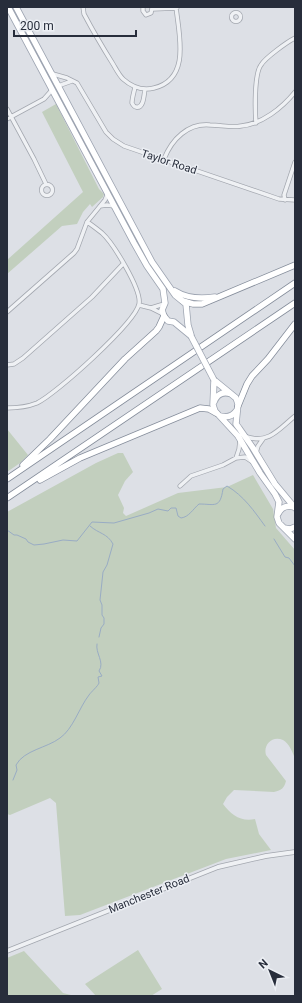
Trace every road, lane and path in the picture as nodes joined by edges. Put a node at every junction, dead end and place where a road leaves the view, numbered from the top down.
1 (8, 7) edge
2 (16, 7) edge
3 (83, 7) edge
4 (143, 7) edge
5 (177, 7) edge
6 (233, 7) edge
7 (152, 8) edge
8 (234, 12) dead end
9 (295, 38) edge
10 (52, 74) junction
11 (74, 80) junction
12 (47, 81) junction
13 (58, 86) junction
14 (135, 87) junction
15 (145, 89) junction
16 (52, 90) junction
17 (295, 92) edge
18 (44, 99) junction
19 (57, 99) junction
20 (7, 109) edge
21 (12, 117) junction
22 (7, 120) edge
23 (256, 123) junction
24 (164, 159) junction
25 (295, 162) edge
26 (46, 184) dead end
27 (108, 193) junction
28 (286, 199) junction
29 (295, 200) edge
30 (114, 206) junction
31 (99, 207) junction
32 (87, 222) junction
33 (123, 264) junction
34 (295, 265) edge
35 (295, 284) edge
36 (169, 286) junction
37 (217, 297) junction
38 (181, 300) junction
39 (295, 303) edge
40 (164, 304) junction
41 (139, 305) junction
42 (151, 308) junction
43 (7, 312) edge
44 (186, 314) junction
45 (163, 315) junction
46 (174, 322) junction
47 (295, 324) edge
48 (191, 336) junction
49 (7, 365) edge
50 (214, 380) junction
51 (233, 395) junction
52 (214, 403) junction
53 (7, 408) edge
54 (238, 408) junction
55 (218, 414) junction
56 (295, 416) edge
57 (243, 438) junction
58 (263, 439) junction
59 (256, 453) junction
60 (236, 458) junction
61 (254, 463) junction
62 (8, 478) edge
63 (27, 485) junction
64 (180, 486) dead end
65 (7, 498) edge
66 (294, 507) edge
67 (278, 515) junction
68 (295, 527) edge
69 (284, 528) junction
70 (295, 539) edge
71 (295, 852) edge
72 (7, 951) edge

1 - 12 main road
2 - 10 main road
3 - 14 street
4 - 7 street
5 - 7 street
5 - 15 street
6 - 8 street
9 - 23 street
10 - 11 street
10 - 13 main road
11 - 13 street
11 - 24 street, Taylor Road
12 - 13 main road
12 - 16 main road
13 - 36 main road
14 - 15 street
14 - 15 street
16 - 18 street
16 - 19 main road
17 - 23 street
18 - 19 street
18 - 21 street
19 - 27 main road
20 - 21 street
21 - 22 street
21 - 26 street
23 - 24 street
24 - 28 street, Taylor Road
25 - 28 street
27 - 30 main road
27 - 31 street
28 - 29 street, Taylor Road
30 - 31 street
30 - 40 main road
31 - 32 street
32 - 33 street
32 - 43 street
33 - 41 street
33 - 49 street
34 - 37 main road
35 - 62 main road
36 - 37 main road
36 - 38 main road
37 - 38 main road
38 - 40 main road
38 - 44 main road
39 - 63 main road
40 - 42 street
40 - 45 main road
41 - 42 street
41 - 53 street
42 - 45 street
44 - 46 main road
44 - 48 main road
45 - 46 main road
45 - 62 main road
46 - 48 main road
47 - 54 main road
48 - 50 main road, bridge
50 - 51 main road
50 - 52 main road
51 - 52 main road
51 - 54 main road
52 - 55 main road
54 - 55 main road
54 - 57 main road
55 - 57 main road
55 - 63 main road
56 - 58 street
57 - 58 street
57 - 59 main road
57 - 60 street
57 - 61 main road
58 - 59 street
59 - 66 main road
60 - 61 street
60 - 64 street
61 - 67 main road
63 - 65 main road
66 - 67 main road
67 - 69 main road
68 - 69 main road
69 - 70 main road
71 - 72 street, Manchester Road

